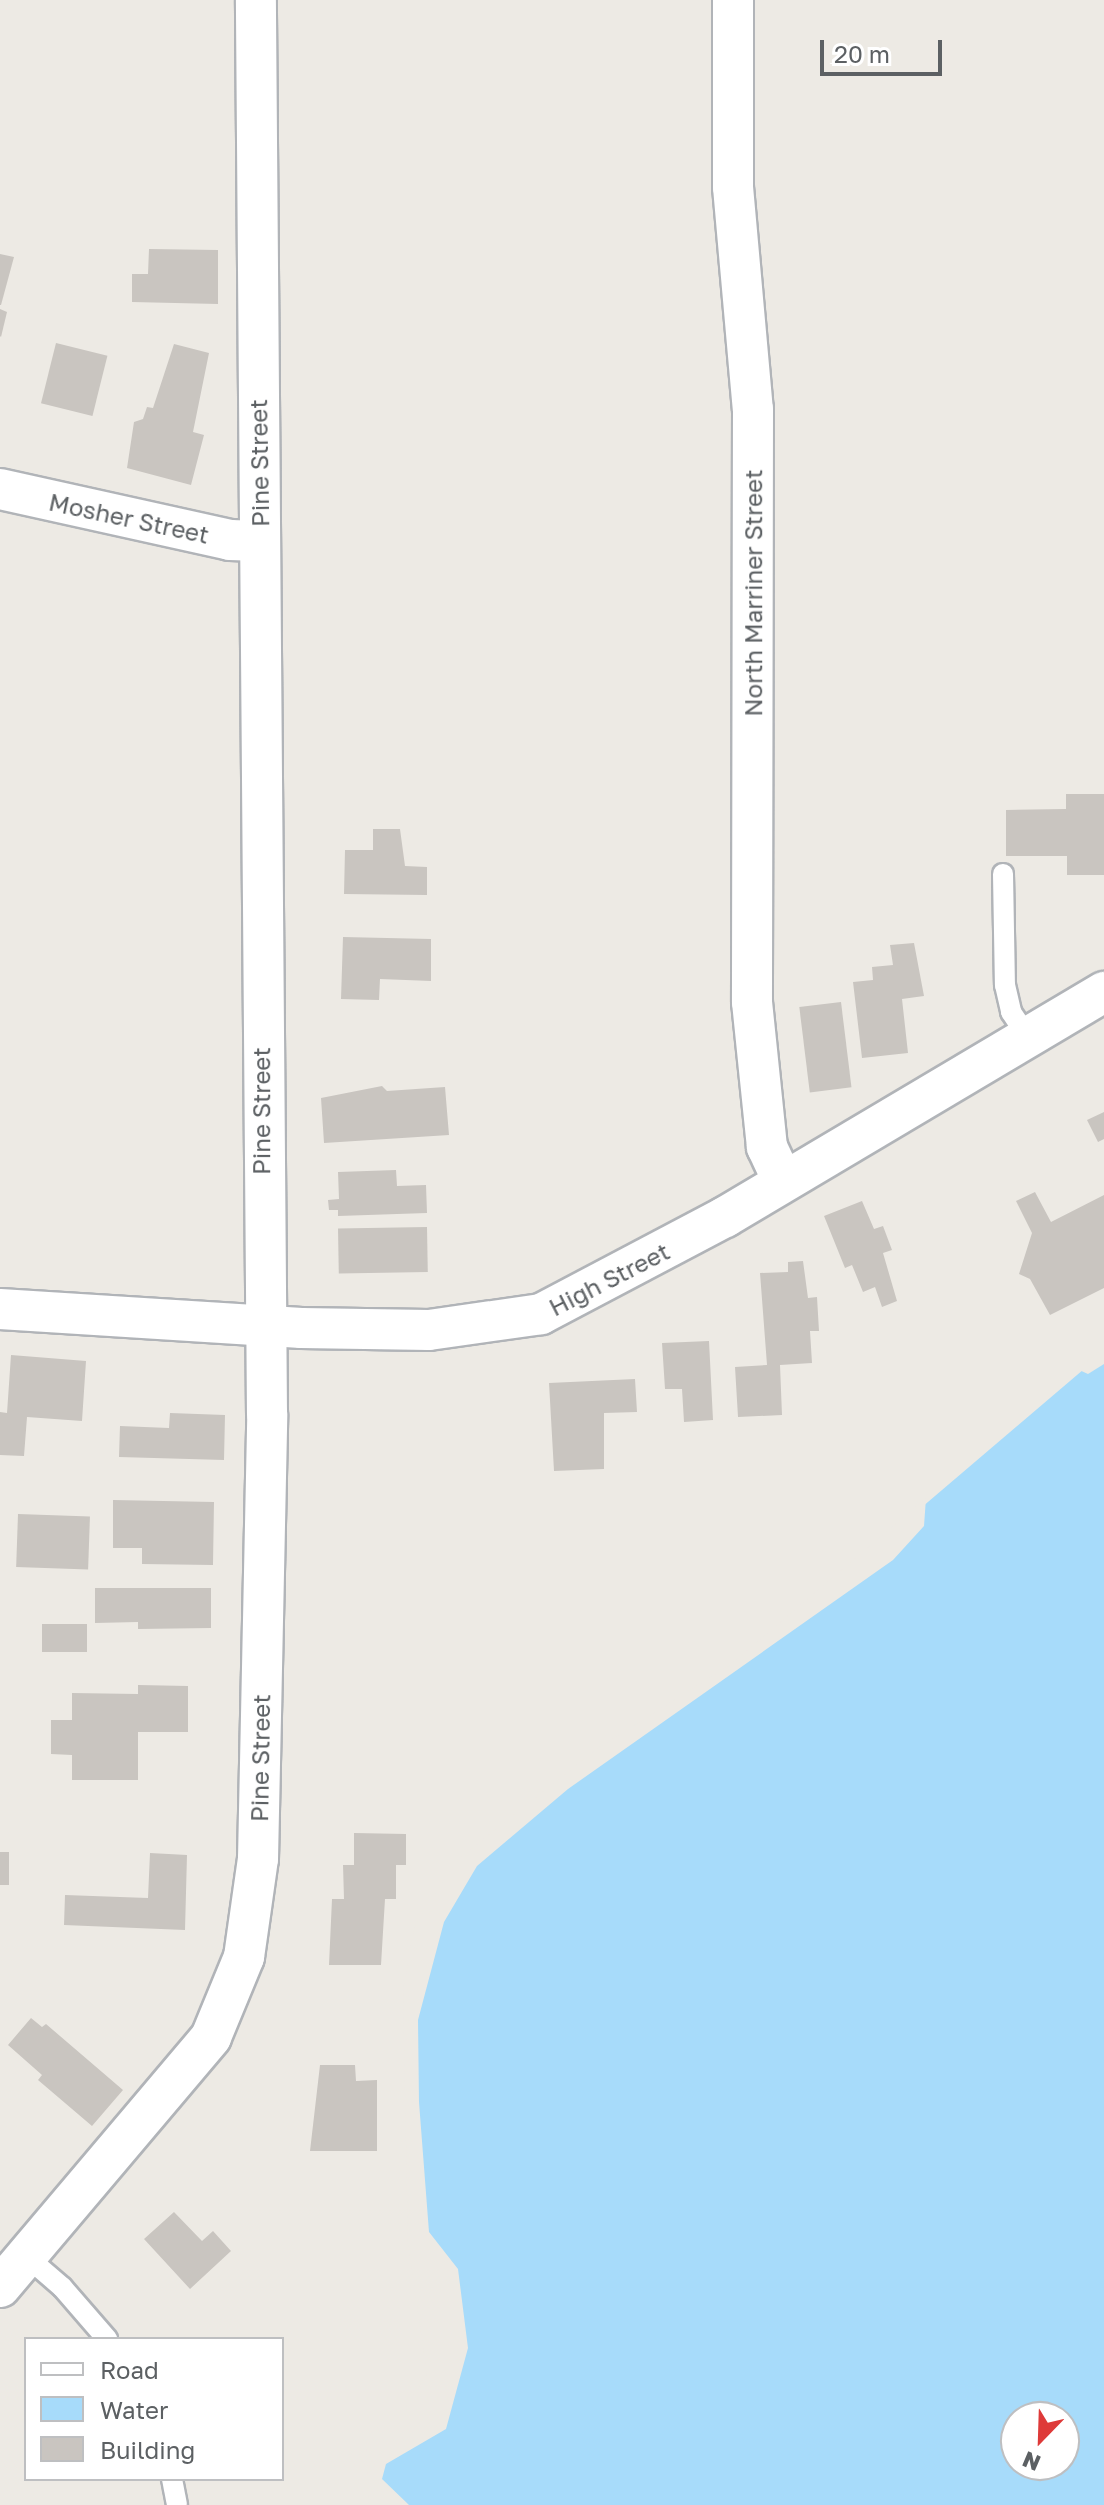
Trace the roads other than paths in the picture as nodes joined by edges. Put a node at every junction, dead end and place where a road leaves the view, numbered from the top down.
1 (256, 0) edge
2 (733, 0) edge
3 (0, 489) edge
4 (260, 541) junction
5 (1003, 874) dead end
6 (1104, 992) edge
7 (1027, 1036) junction
8 (783, 1182) junction
9 (0, 1309) edge
10 (266, 1326) junction
11 (26, 2256) junction
12 (0, 2287) edge
13 (105, 2337) edge
14 (172, 2481) edge
15 (177, 2505) edge

1 - 4 street, Pine Street
2 - 8 street, North Marriner Street
3 - 4 street, Mosher Street
4 - 10 street, Pine Street
5 - 7 lane
6 - 7 street, High Street
7 - 8 street, High Street
8 - 10 street, High Street
9 - 10 street, High Street
10 - 11 street, Pine Street
11 - 12 street, Pine Street
11 - 13 lane
14 - 15 lane

